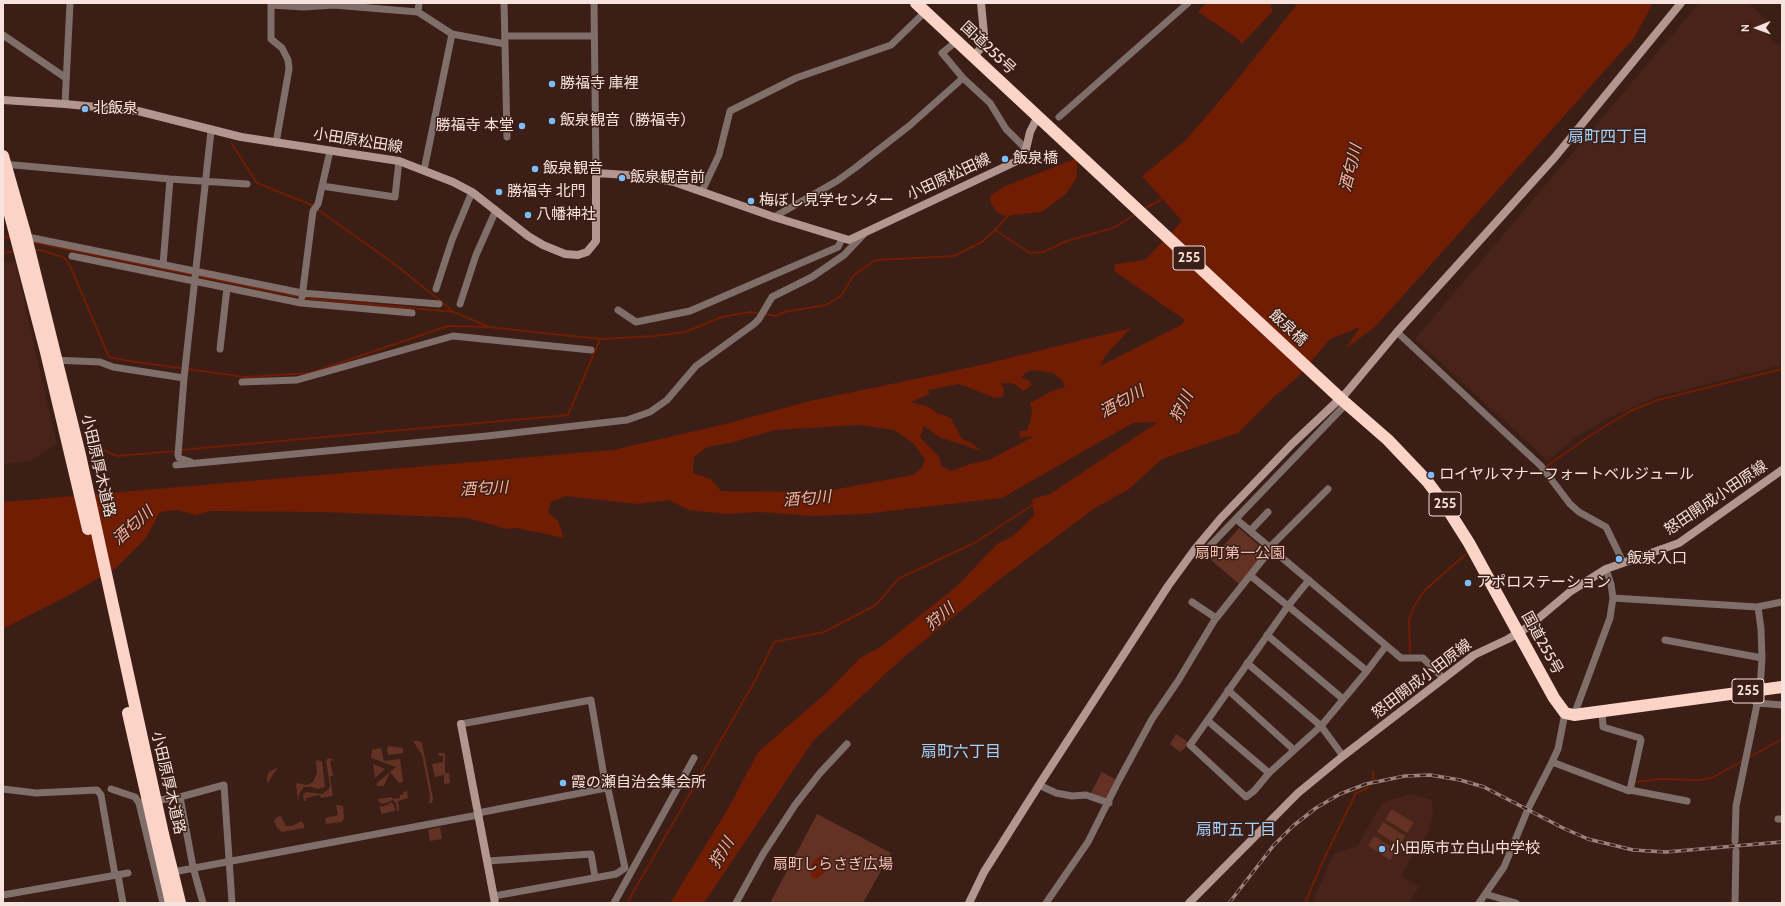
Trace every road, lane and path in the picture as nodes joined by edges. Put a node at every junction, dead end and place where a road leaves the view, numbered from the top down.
1 (70, 3) edge
2 (419, 3) edge
3 (504, 3) edge
4 (594, 3) edge
5 (916, 3) edge
6 (981, 3) edge
7 (1188, 3) edge
8 (1682, 3) edge
9 (271, 4) edge
10 (926, 11) junction
11 (418, 12) junction
12 (452, 34) junction
13 (3, 35) edge
14 (505, 36) junction
15 (593, 36) junction
16 (957, 41) junction
17 (505, 44) junction
18 (973, 57) junction
19 (66, 78) junction
20 (964, 78) junction
21 (3, 100) edge
22 (65, 104) junction
23 (1038, 116) junction
24 (1059, 117) dead end
25 (210, 130) junction
26 (507, 137) dead end
27 (276, 143) junction
28 (1026, 149) junction
29 (330, 151) junction
30 (3, 156) edge
31 (399, 161) junction
32 (3, 164) edge
33 (424, 170) junction
34 (596, 173) junction
35 (170, 179) junction
36 (207, 181) junction
37 (247, 184) dead end
38 (322, 186) junction
39 (3, 188) edge
40 (702, 191) junction
41 (472, 192) junction
42 (496, 210) junction
43 (774, 217) junction
44 (866, 232) junction
45 (12, 234) dead end
46 (842, 239) junction
47 (72, 256) dead end
48 (163, 266) junction
49 (196, 272) junction
50 (195, 282) junction
51 (227, 288) junction
52 (436, 289) dead end
53 (302, 293) junction
54 (390, 302) junction
55 (301, 303) junction
56 (439, 304) dead end
57 (460, 304) dead end
58 (618, 310) dead end
59 (390, 311) junction
60 (412, 312) dead end
61 (1397, 332) junction
62 (220, 349) dead end
63 (591, 350) dead end
64 (43, 360) dead end
65 (185, 376) junction
66 (242, 382) dead end
67 (1344, 401) junction
68 (201, 463) junction
69 (176, 465) dead end
70 (1782, 470) edge
71 (1328, 489) dead end
72 (1268, 512) dead end
73 (1236, 519) junction
74 (1250, 530) junction
75 (1195, 549) junction
76 (1270, 549) junction
77 (1623, 562) junction
78 (1606, 569) junction
79 (1251, 576) junction
80 (1309, 580) junction
81 (1614, 598) junction
82 (1192, 602) dead end
83 (1782, 602) edge
84 (1288, 606) junction
85 (1758, 607) junction
86 (1216, 618) junction
87 (1518, 634) junction
88 (1267, 635) junction
89 (1664, 640) dead end
90 (1386, 646) junction
91 (1762, 658) junction
92 (1247, 663) junction
93 (1367, 671) junction
94 (1444, 679) junction
95 (1782, 687) edge
96 (1228, 690) junction
97 (1760, 690) junction
98 (1343, 699) junction
99 (1756, 703) junction
100 (1782, 705) edge
101 (1602, 711) junction
102 (1569, 714) junction
103 (1208, 721) junction
104 (461, 724) joint
105 (1321, 726) junction
106 (847, 744) dead end
107 (1294, 750) junction
108 (1343, 756) junction
109 (694, 758) dead end
110 (1552, 762) junction
111 (1269, 773) junction
112 (1039, 784) junction
113 (606, 788) junction
114 (3, 789) edge
115 (111, 789) dead end
116 (1630, 790) junction
117 (180, 797) junction
118 (1687, 801) dead end
119 (139, 803) junction
120 (1109, 803) junction
121 (478, 814) junction
122 (1736, 841) dead end
123 (1736, 851) dead end
124 (230, 861) junction
125 (488, 861) junction
126 (193, 867) junction
127 (621, 872) junction
128 (128, 873) dead end
129 (117, 875) junction
130 (157, 875) junction
131 (629, 875) junction
132 (595, 877) junction
133 (1485, 894) junction
134 (4, 895) edge
135 (495, 899) edge
136 (7, 903) edge
137 (123, 903) edge
138 (163, 903) edge
139 (171, 903) edge
140 (180, 903) edge
141 (202, 903) edge
142 (232, 903) edge
143 (614, 903) edge
144 (736, 903) edge
145 (969, 903) edge
146 (1046, 903) edge
147 (1188, 903) edge
148 (1479, 903) edge
149 (1516, 903) edge
150 (1735, 903) edge

1 - 19 street
2 - 11 street
3 - 14 street
4 - 15 street
5 - 10 highway, 国道255号 / 255
6 - 18 main road
7 - 24 street
8 - 61 main road
9 - 11 street
9 - 27 street
10 - 16 highway, 国道255号 / 255
10 - 40 street
11 - 12 street
12 - 17 street
12 - 33 street
13 - 19 street
14 - 15 street
14 - 17 street
15 - 34 street
16 - 18 highway, 国道255号 / 255
16 - 20 street
17 - 26 street
18 - 23 highway, 国道255号 / 255
19 - 22 street
20 - 28 street
20 - 43 street
21 - 22 main road, 小田原松田線
22 - 25 main road, 小田原松田線
23 - 28 main road, 小田原松田線
23 - 67 highway, 飯泉橋 / 255
25 - 27 main road, 小田原松田線
25 - 36 street
27 - 29 main road, 小田原松田線
28 - 44 main road, 小田原松田線
29 - 31 main road, 小田原松田線
29 - 38 street
30 - 140 highway, 小田原厚木道路, bridge
31 - 33 main road, 小田原松田線
31 - 38 street
32 - 35 street
33 - 41 main road, 小田原松田線
34 - 40 main road
34 - 42 main road, 小田原松田線
35 - 36 street
35 - 48 street
36 - 37 street
36 - 49 street
38 - 53 street
39 - 139 highway, 小田原厚木道路, bridge
40 - 43 main road
41 - 42 main road, 小田原松田線
41 - 52 street
42 - 57 street
43 - 46 main road
44 - 46 main road, 小田原松田線
44 - 68 street
45 - 48 street
46 - 58 street
47 - 50 street
48 - 49 street
49 - 50 street
49 - 53 street
50 - 51 street
50 - 65 street
51 - 55 street
51 - 62 street
53 - 54 street
53 - 55 street
54 - 56 street
54 - 59 street
55 - 59 street
59 - 60 street
61 - 67 main road
61 - 77 street
63 - 66 street
64 - 65 street
65 - 68 street
67 - 73 street
67 - 75 main road
67 - 87 highway, 国道255号 / 255
68 - 69 street
70 - 77 main road, 怒田開成小田原線
71 - 76 street
72 - 74 street
73 - 74 street
73 - 75 street
74 - 76 street
75 - 112 main road
76 - 79 street
76 - 80 street
77 - 78 main road, 怒田開成小田原線
78 - 81 street
78 - 87 main road, 怒田開成小田原線
79 - 84 street
79 - 86 street
80 - 84 street
80 - 90 street
81 - 85 street
81 - 102 street
82 - 86 street
83 - 85 street
84 - 88 street
84 - 93 street
85 - 91 street
86 - 120 street
87 - 94 main road, 怒田開成小田原線
87 - 102 highway, 国道255号 / 255
88 - 92 street
88 - 98 street
89 - 91 street
90 - 93 street
90 - 94 street
91 - 97 street
92 - 96 street
92 - 105 street
93 - 98 street
94 - 108 main road, 怒田開成小田原線
95 - 97 highway, 255
96 - 103 street
96 - 107 street
97 - 99 street
97 - 101 highway, 255
98 - 105 street
99 - 100 street
99 - 122 street
101 - 102 highway, 255
101 - 116 street
102 - 110 street
103 - 111 street
103 - 111 street
104 - 113 street
104 - 121 main road
105 - 107 street
105 - 108 street
106 - 144 street
107 - 111 street
108 - 147 main road, 怒田開成小田原線
109 - 131 street
110 - 116 street
110 - 133 street
112 - 120 street
112 - 145 main road
113 - 121 street
113 - 127 street
114 - 129 street
115 - 119 street
116 - 118 street
117 - 119 street
117 - 124 street
117 - 126 street
119 - 130 street
120 - 146 street
121 - 124 street
121 - 125 main road
123 - 150 street
124 - 126 street
124 - 142 street
125 - 132 street
125 - 135 main road
126 - 130 street
126 - 141 street
127 - 131 street
127 - 132 street
128 - 129 street
129 - 134 street
129 - 137 street
130 - 138 street
131 - 143 street
132 - 135 street
133 - 148 street
133 - 149 street
134 - 136 street

